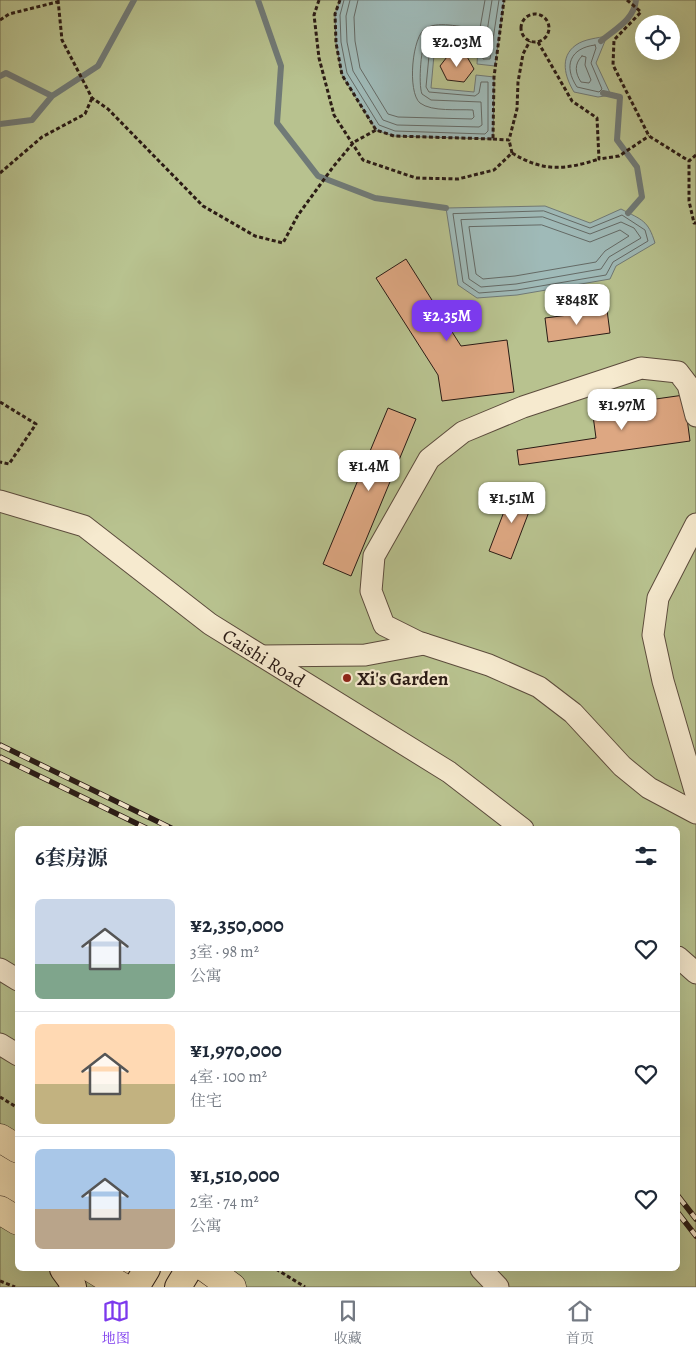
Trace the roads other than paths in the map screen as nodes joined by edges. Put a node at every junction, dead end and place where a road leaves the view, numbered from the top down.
1 (696, 416) edge
2 (0, 501) edge
3 (696, 524) edge
4 (424, 644) junction
5 (262, 656) junction
6 (696, 794) edge
7 (696, 813) edge
8 (518, 826) edge
9 (680, 959) edge
10 (0, 969) edge
11 (696, 973) edge
12 (15, 978) edge
13 (0, 1044) edge
14 (15, 1053) edge
15 (0, 1210) edge
16 (15, 1219) edge
17 (64, 1271) edge
18 (96, 1271) edge
19 (146, 1271) edge
20 (188, 1271) edge
21 (210, 1271) edge
22 (483, 1271) edge
23 (73, 1287) edge
24 (122, 1287) edge
25 (136, 1287) edge
26 (178, 1287) edge
27 (232, 1287) edge
28 (498, 1287) edge

1 - 4 street
2 - 5 street, Caishi Road
3 - 6 street
4 - 5 street
4 - 7 street
5 - 8 street, Caishi Road
9 - 11 street
10 - 12 street
13 - 14 street
15 - 16 highway
17 - 23 main road
18 - 24 highway
19 - 25 main road
20 - 26 main road
21 - 27 highway
22 - 28 street

